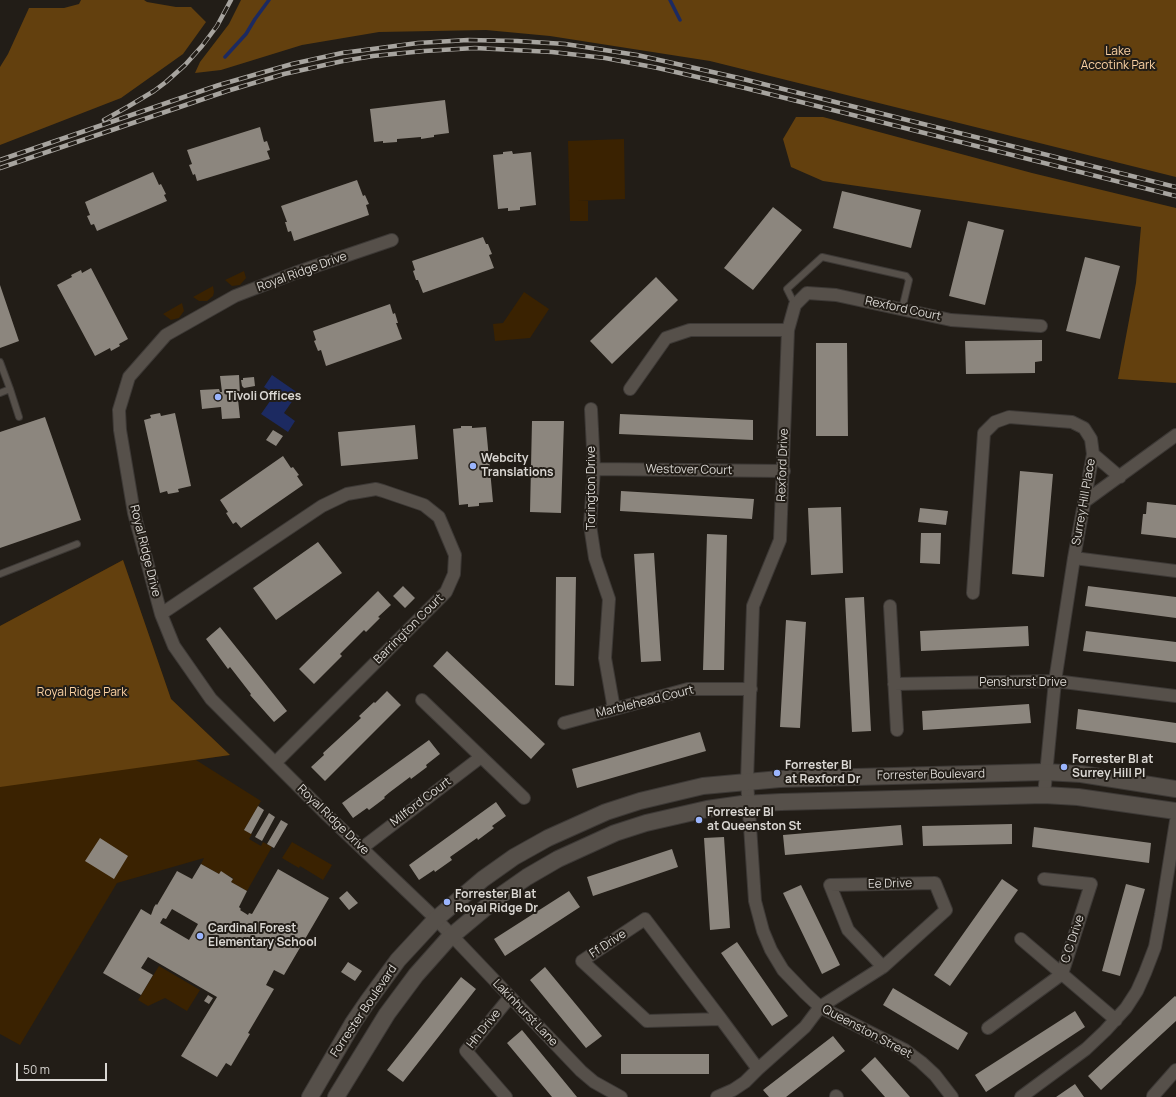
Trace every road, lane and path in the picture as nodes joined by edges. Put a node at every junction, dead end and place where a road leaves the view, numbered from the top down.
1 (392, 240) dead end
2 (795, 305) junction
3 (902, 309) junction
4 (1041, 326) dead end
5 (788, 330) junction
6 (0, 362) edge
7 (10, 389) junction
8 (630, 389) dead end
9 (0, 393) edge
10 (591, 409) dead end
11 (19, 416) dead end
12 (1176, 435) edge
13 (1093, 454) junction
14 (594, 468) junction
15 (784, 471) junction
16 (1120, 477) junction
17 (1084, 502) junction
18 (77, 544) dead end
19 (1074, 558) junction
20 (1176, 571) edge
21 (0, 574) edge
22 (973, 593) dead end
23 (890, 606) dead end
24 (161, 614) junction
25 (1055, 681) junction
26 (894, 684) junction
27 (751, 689) junction
28 (1176, 696) edge
29 (422, 700) dead end
30 (614, 709) junction
31 (564, 723) dead end
32 (897, 730) dead end
33 (481, 757) junction
34 (275, 763) junction
35 (1045, 772) junction
36 (747, 781) junction
37 (1176, 788) edge
38 (1044, 795) junction
39 (524, 798) dead end
40 (748, 804) junction
41 (1176, 811) edge
42 (1176, 821) edge
43 (362, 848) junction
44 (1044, 879) dead end
45 (436, 919) junction
46 (452, 936) junction
47 (1021, 939) dead end
48 (883, 968) junction
49 (1062, 974) junction
50 (510, 997) junction
51 (820, 1007) junction
52 (721, 1019) junction
53 (1116, 1020) junction
54 (988, 1028) dead end
55 (758, 1069) junction
56 (1176, 1070) edge
57 (735, 1094) edge
58 (310, 1097) edge
59 (336, 1097) edge
60 (506, 1097) edge
61 (621, 1097) edge
62 (717, 1097) edge
63 (952, 1097) edge
64 (1021, 1097) edge
65 (1152, 1097) edge

1 - 24 street, Royal Ridge Drive
2 - 3 street, Rexford Court
2 - 3 lane
2 - 5 street
3 - 4 street, Rexford Court
5 - 8 street
5 - 15 street, Rexford Drive
6 - 7 lane
7 - 9 lane
7 - 11 lane
10 - 14 street, Torington Drive
12 - 16 street
13 - 16 street
13 - 17 street, Surrey Hill Place
13 - 22 street, Surrey Hill Place
14 - 15 street, Westover Court
14 - 30 street, Torington Drive
15 - 27 street, Rexford Drive
16 - 17 street
17 - 19 street, Surrey Hill Place
18 - 21 lane
19 - 20 street
19 - 25 street, Surrey Hill Place
23 - 26 street
24 - 34 street, Royal Ridge Drive
24 - 34 street, Barrington Court
25 - 26 street, Penshurst Drive
25 - 28 street, Penshurst Drive
25 - 35 street, Surrey Hill Place
26 - 32 street
27 - 30 street, Marblehead Court
27 - 36 street, Rexford Drive
29 - 33 street
30 - 31 street, Marblehead Court
33 - 39 street
33 - 43 street, Milford Court
34 - 43 street, Royal Ridge Drive
35 - 36 street, Forrester Boulevard
35 - 37 street, Forrester Boulevard
35 - 38 street, Surrey Hill Place
36 - 40 street, Queenston Street
36 - 45 street, Forrester Boulevard
38 - 40 street, Forrester Boulevard
38 - 41 street, Forrester Boulevard
40 - 46 street, Forrester Boulevard
40 - 51 street, Queenston Street
42 - 53 street
43 - 45 street, Royal Ridge Drive
44 - 49 street, C C Drive
45 - 46 street, Lakinhurst Lane
45 - 58 street, Forrester Boulevard
46 - 50 street, Lakinhurst Lane
46 - 59 street, Forrester Boulevard
47 - 49 street
48 - 48 street, Ee Drive
48 - 51 street, Ee Drive
49 - 53 street
49 - 54 street, C C Drive
50 - 60 street, Hh Drive
50 - 61 street, Lakinhurst Lane
51 - 55 street
51 - 63 street, Queenston Street
52 - 52 street, Ff Drive
52 - 55 street, Ff Drive
53 - 64 street
55 - 57 street
56 - 65 street
57 - 62 street

